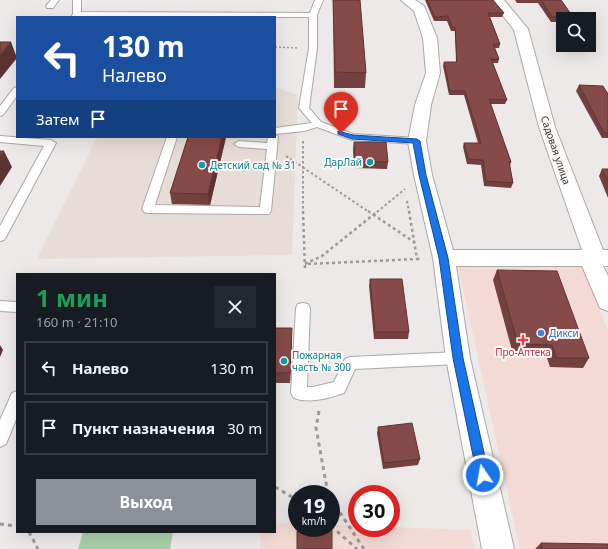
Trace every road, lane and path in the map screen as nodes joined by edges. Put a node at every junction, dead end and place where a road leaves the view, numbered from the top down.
1 (77, 0) edge
2 (319, 0) edge
3 (407, 0) edge
4 (497, 0) edge
5 (313, 15) junction
6 (76, 16) edge
7 (276, 47) edge
8 (313, 48) junction
9 (16, 91) edge
10 (0, 113) edge
11 (318, 124) junction
12 (304, 128) junction
13 (276, 131) edge
14 (172, 138) edge
15 (0, 139) edge
16 (272, 141) edge
17 (417, 141) junction
18 (239, 144) dead end
19 (302, 168) junction
20 (423, 175) junction
21 (374, 214) junction
22 (0, 237) edge
23 (444, 258) junction
24 (598, 258) edge
25 (417, 259) dead end
26 (305, 264) junction
27 (305, 270) dead end
28 (608, 302) edge
29 (0, 306) edge
30 (16, 307) edge
31 (303, 308) dead end
32 (458, 358) junction
33 (16, 400) edge
34 (320, 405) dead end
35 (0, 439) edge
36 (326, 485) edge
37 (276, 488) edge
38 (288, 495) edge
39 (340, 513) edge
40 (0, 524) edge
41 (16, 526) edge
42 (30, 533) edge
43 (340, 534) edge
44 (38, 549) edge
45 (358, 549) edge
46 (364, 549) edge
47 (498, 549) edge

1 - 6 lane
2 - 5 lane
3 - 17 street
4 - 24 street, Садовая улица
5 - 6 lane
5 - 8 lane
7 - 8 path
8 - 11 lane
9 - 10 lane
11 - 12 lane
11 - 17 lane
12 - 13 lane
12 - 19 path
14 - 16 lane
15 - 22 lane
16 - 18 lane
16 - 19 path
17 - 20 street
19 - 21 path
19 - 26 path
20 - 21 path
20 - 23 street
21 - 23 path
21 - 26 path
23 - 24 street
23 - 32 street
24 - 28 street, Садовая улица
25 - 26 path
26 - 27 path
29 - 30 lane
31 - 32 lane
32 - 47 street
33 - 35 lane
34 - 36 path
37 - 38 path
39 - 46 path
40 - 41 path
42 - 44 path
43 - 45 path

